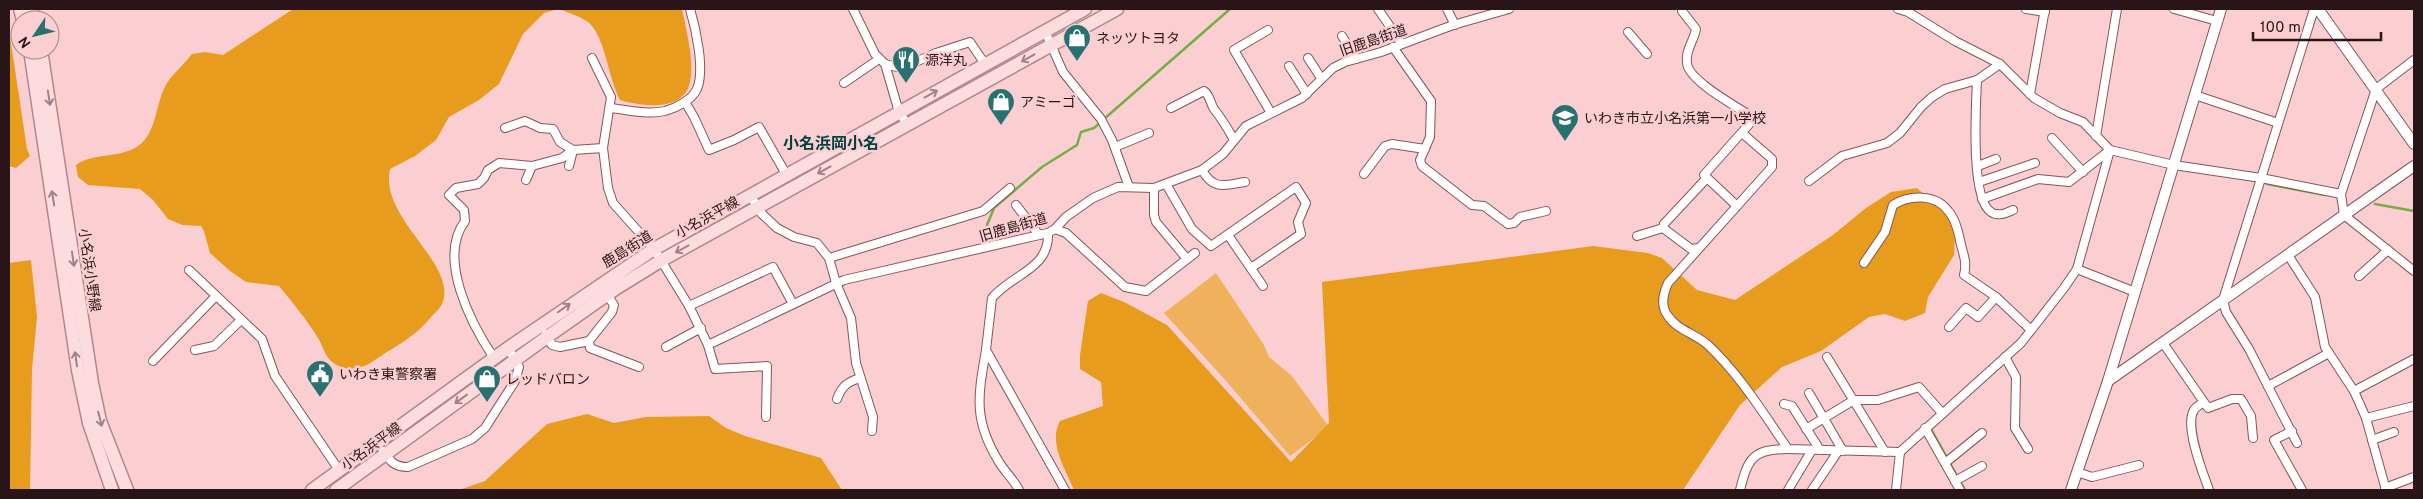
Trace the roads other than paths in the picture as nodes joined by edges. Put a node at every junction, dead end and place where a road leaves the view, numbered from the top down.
1 (690, 9) edge
2 (853, 9) edge
3 (1085, 9) edge
4 (1117, 9) edge
5 (1378, 9) edge
6 (1447, 9) edge
7 (1510, 9) edge
8 (1682, 9) edge
9 (1898, 9) edge
10 (2026, 9) edge
11 (2117, 9) edge
12 (2174, 9) edge
13 (2221, 9) edge
14 (2316, 9) edge
15 (1910, 10) edge
16 (2045, 10) edge
17 (1489, 12) edge
18 (2217, 21) junction
19 (1455, 25) junction
20 (1045, 30) junction
21 (1268, 30) dead end
22 (1628, 32) dead end
23 (1342, 36) dead end
24 (1402, 44) junction
25 (1050, 46) junction
26 (1393, 48) junction
27 (1647, 54) dead end
28 (592, 58) dead end
29 (1308, 58) dead end
30 (1356, 59) junction
31 (32, 60) edge
32 (43, 60) edge
33 (2414, 60) edge
34 (882, 62) junction
35 (985, 64) junction
36 (2000, 64) junction
37 (1289, 66) dead end
38 (1321, 78) junction
39 (1977, 80) junction
40 (844, 84) dead end
41 (2376, 88) junction
42 (1307, 94) junction
43 (2030, 94) junction
44 (2195, 95) junction
45 (685, 102) junction
46 (611, 108) junction
47 (1171, 108) dead end
48 (899, 112) junction
49 (1271, 113) junction
50 (2278, 123) junction
51 (907, 124) junction
52 (505, 128) dead end
53 (1149, 133) dead end
54 (1742, 133) junction
55 (2096, 136) junction
56 (2052, 138) dead end
57 (1234, 140) junction
58 (2414, 144) edge
59 (1115, 147) junction
60 (603, 148) junction
61 (1425, 149) junction
62 (572, 150) junction
63 (2110, 150) junction
64 (1996, 160) dead end
65 (2035, 163) dead end
66 (2174, 165) junction
67 (532, 166) junction
68 (568, 166) dead end
69 (1978, 166) junction
70 (2414, 166) edge
71 (1202, 170) junction
72 (2083, 172) junction
73 (786, 174) junction
74 (1364, 174) dead end
75 (2261, 178) junction
76 (1706, 179) junction
77 (526, 180) dead end
78 (1809, 181) dead end
79 (1245, 182) dead end
80 (1979, 182) junction
81 (1166, 184) junction
82 (1129, 187) junction
83 (1010, 188) dead end
84 (1154, 188) junction
85 (2341, 194) junction
86 (750, 195) junction
87 (1982, 199) junction
88 (1016, 205) dead end
89 (1737, 206) junction
90 (757, 207) junction
91 (2013, 210) dead end
92 (1546, 211) dead end
93 (2344, 215) junction
94 (1663, 228) junction
95 (1052, 231) junction
96 (1039, 235) junction
97 (1228, 235) junction
98 (1637, 236) dead end
99 (654, 248) junction
100 (1698, 248) junction
101 (2388, 250) junction
102 (1195, 253) dead end
103 (2288, 255) junction
104 (829, 258) junction
105 (1187, 259) junction
106 (662, 260) junction
107 (2414, 260) edge
108 (1864, 263) dead end
109 (2407, 265) junction
110 (1251, 268) junction
111 (2077, 269) junction
112 (189, 270) dead end
113 (2414, 271) edge
114 (2359, 276) dead end
115 (836, 283) junction
116 (599, 284) junction
117 (1263, 286) dead end
118 (2136, 292) junction
119 (607, 295) junction
120 (215, 297) junction
121 (1996, 297) junction
122 (2223, 300) junction
123 (794, 304) junction
124 (689, 306) junction
125 (241, 320) junction
126 (540, 325) junction
127 (1949, 327) dead end
128 (701, 328) junction
129 (2031, 330) junction
130 (547, 337) junction
131 (589, 341) junction
132 (2163, 343) junction
133 (708, 345) junction
134 (666, 347) dead end
135 (508, 348) junction
136 (195, 350) dead end
137 (986, 350) junction
138 (2329, 353) junction
139 (2006, 357) junction
140 (494, 358) junction
141 (1826, 358) dead end
142 (2414, 359) edge
143 (515, 360) junction
144 (153, 361) dead end
145 (639, 368) dead end
146 (860, 378) junction
147 (2108, 381) junction
148 (2268, 386) junction
149 (2354, 391) junction
150 (1809, 393) dead end
151 (837, 399) dead end
152 (1854, 400) junction
153 (2203, 402) junction
154 (1784, 404) dead end
155 (2414, 406) edge
156 (1942, 413) junction
157 (766, 417) dead end
158 (1824, 418) junction
159 (2366, 418) junction
160 (1925, 428) junction
161 (1806, 429) junction
162 (872, 431) dead end
163 (2292, 431) junction
164 (2394, 432) dead end
165 (1982, 433) dead end
166 (2253, 438) dead end
167 (2372, 440) junction
168 (2297, 442) dead end
169 (377, 443) junction
170 (1788, 449) junction
171 (2028, 449) dead end
172 (1816, 450) junction
173 (1841, 450) junction
174 (1885, 452) junction
175 (1900, 452) junction
176 (385, 454) junction
177 (1945, 463) junction
178 (2139, 465) dead end
179 (1982, 466) dead end
180 (339, 470) junction
181 (2077, 472) junction
182 (2414, 478) edge
183 (1955, 481) junction
184 (2385, 489) edge
185 (112, 490) edge
186 (127, 490) edge
187 (312, 490) edge
188 (336, 490) edge
189 (1019, 490) edge
190 (1065, 490) edge
191 (1740, 490) edge
192 (1788, 490) edge
193 (1812, 490) edge
194 (1896, 490) edge
195 (1960, 490) edge
196 (2071, 490) edge
197 (2209, 490) edge
198 (2302, 490) edge

1 - 45 street
2 - 34 street
3 - 20 main road, 鹿島街道
4 - 25 main road, 小名浜平線
5 - 24 street
6 - 19 street
7 - 17 street, 旧鹿島街道
8 - 54 street
9 - 15 street
10 - 16 street
11 - 55 street
12 - 18 street
13 - 18 street
14 - 41 street
14 - 50 street
15 - 36 street
16 - 43 street
17 - 19 street, 旧鹿島街道
18 - 44 street
19 - 24 street, 旧鹿島街道
20 - 25 street
20 - 35 main road, 鹿島街道
21 - 49 street
22 - 27 street
23 - 30 street
24 - 26 street, 旧鹿島街道
25 -> 51 main road, 小名浜平線
25 - 59 street
26 - 30 street, 旧鹿島街道
26 - 61 street
28 - 46 street
29 - 38 street
30 - 38 street, 旧鹿島街道
185 -> 31 main road, 小名浜小野線
32 -> 186 main road, 小名浜小野線
33 - 41 street
34 - 35 street
34 - 40 street
34 - 48 street
48 -> 35 main road, 鹿島街道
36 - 39 street
36 - 43 street
37 - 42 street
38 - 42 street, 旧鹿島街道
39 - 69 street
39 - 78 street
41 - 58 street
41 - 85 street
42 - 49 street, 旧鹿島街道
43 - 55 street
44 - 50 street
44 - 66 street
45 - 46 street
45 - 73 street
46 - 60 street
47 - 57 street
48 - 51 street
48 - 73 main road, 鹿島街道
49 - 57 street, 旧鹿島街道
50 - 75 street
51 -> 90 main road, 小名浜平線
52 - 62 street
53 - 59 street
54 - 76 street
54 - 89 street
55 - 63 street
56 - 72 street
57 - 71 street, 旧鹿島街道
59 - 82 street
60 - 62 street
60 - 99 street
61 - 74 street
61 - 92 street
62 - 67 street
62 - 68 street
63 - 66 street
63 - 72 street
63 - 111 street
64 - 69 street
65 - 80 street
66 - 75 street
66 - 118 street
67 - 77 street
67 - 140 street
69 - 80 street
70 - 93 street
71 - 79 street
71 - 81 street, 旧鹿島街道
72 - 87 street
73 - 86 main road, 鹿島街道
75 - 85 street
75 - 122 street
76 - 89 street
76 - 94 street
80 - 87 street
81 - 84 street, 旧鹿島街道
81 - 97 street
82 - 84 street, 旧鹿島街道
82 - 95 street, 旧鹿島街道
83 - 104 street
84 - 105 street
85 - 93 street
86 - 90 street
86 - 99 main road, 鹿島街道
87 - 91 street
88 - 96 street
89 - 100 street
90 - 104 street
90 -> 106 main road, 小名浜平線
93 - 101 street
93 - 103 street
94 - 98 street
94 - 100 street
95 - 96 street, 旧鹿島街道
95 - 105 street
95 - 137 street
96 - 115 street, 旧鹿島街道
97 - 110 street
97 - 110 street
99 - 106 street
99 - 116 main road, 鹿島街道
100 - 170 street
101 - 109 street
101 - 114 street
102 - 105 street
103 - 122 street
103 - 138 street
104 - 115 street
106 - 119 main road, 小名浜平線
106 - 124 street
107 - 109 street
108 - 121 street
109 - 113 street
110 - 117 street
111 - 118 street
111 - 129 street
112 - 120 street
115 - 123 street, 旧鹿島街道
115 - 146 street
116 - 119 street
126 -> 116 main road, 鹿島街道
118 - 147 street
119 - 130 main road, 小名浜平線
119 - 131 street
120 - 125 street
120 - 144 street
121 - 127 street
121 - 129 street
122 - 132 street
122 - 148 street
123 - 124 street
123 - 133 street, 旧鹿島街道
124 - 128 street
125 - 136 street
125 - 180 street
126 - 130 street
126 - 135 main road, 鹿島街道
128 - 133 street
128 - 134 street
129 - 139 street
130 - 131 street
130 - 143 main road, 小名浜平線
131 - 145 street
132 - 147 street
132 - 153 street
133 - 157 street
135 - 140 main road, 鹿島街道
135 - 143 street
137 - 189 street
137 - 190 street
138 - 148 street
138 - 149 street
139 - 156 street
139 - 171 street
140 - 169 main road, 鹿島街道
141 - 152 street
142 - 149 street
143 -> 176 main road, 小名浜平線
143 - 176 street
146 - 151 street
146 - 162 street
147 - 181 street
148 - 163 street
149 - 159 street
150 - 158 street
152 - 156 street
152 - 158 street
152 - 174 street
153 - 166 street
153 - 197 street
154 - 161 street
155 - 159 street
156 - 160 street
158 - 161 street
158 - 173 street
159 - 167 street
160 - 175 street
160 - 177 street
161 - 172 street
163 - 168 street
163 - 198 street
164 - 167 street
165 - 177 street
167 - 184 street
169 - 176 street
169 - 180 main road, 鹿島街道
170 - 172 street
170 - 191 street
172 - 173 street
172 - 192 street
173 - 174 street
173 - 193 street
174 - 175 street
175 - 194 street
176 - 188 main road, 小名浜平線
177 - 183 street
178 - 181 street
179 - 183 street
180 - 187 main road, 鹿島街道
181 - 196 street
182 - 184 street
183 - 195 street

